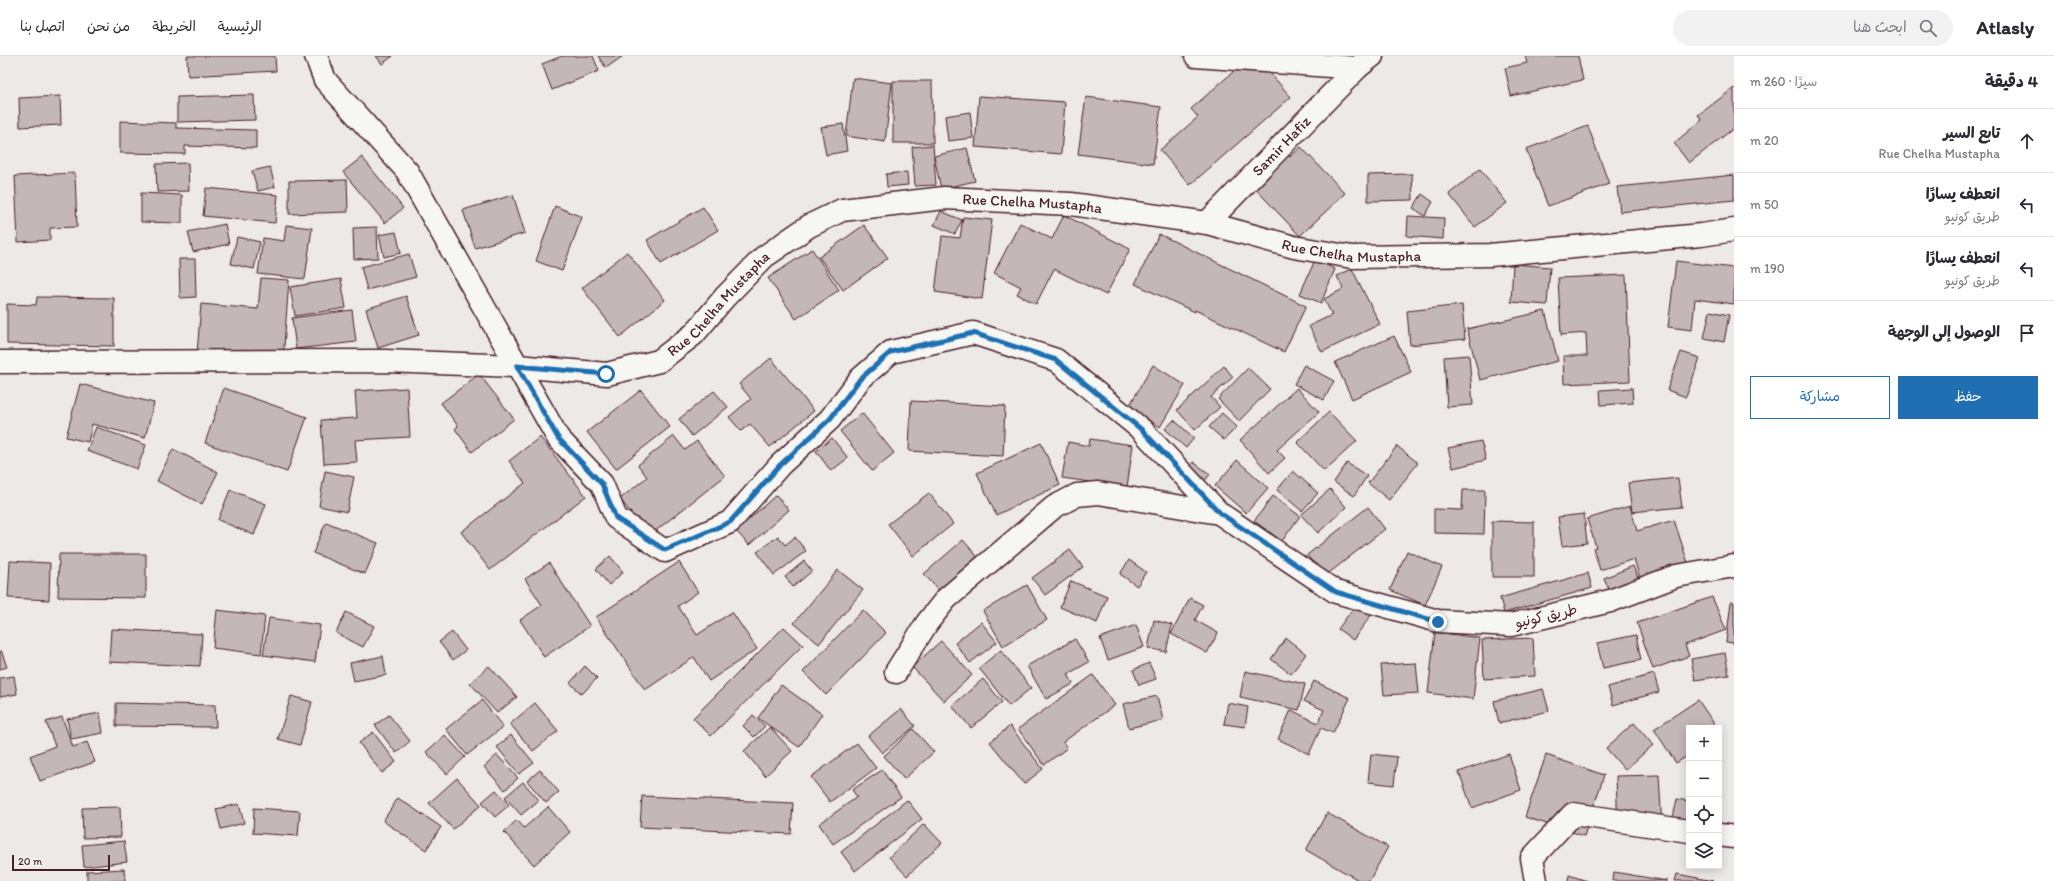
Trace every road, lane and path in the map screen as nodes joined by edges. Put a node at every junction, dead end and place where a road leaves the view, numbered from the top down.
1 (316, 56) edge
2 (1196, 56) edge
3 (1364, 62) edge
4 (1207, 223) junction
5 (1734, 230) edge
6 (0, 362) edge
7 (517, 366) junction
8 (1220, 513) junction
9 (1734, 566) edge
10 (896, 672) dead end
11 (1686, 831) edge
12 (1722, 835) edge
13 (1734, 836) edge
14 (1536, 881) edge

1 - 7 street
2 - 3 street, Samir Hafiz
3 - 4 street, Samir Hafiz
4 - 5 street, Rue Chelha Mustapha
4 - 7 street, Rue Chelha Mustapha
6 - 7 street, Rue Chelha Mustapha
7 - 8 street, طريق كونيو
8 - 9 street, طريق كونيو
8 - 10 street
11 - 14 street
12 - 13 street

